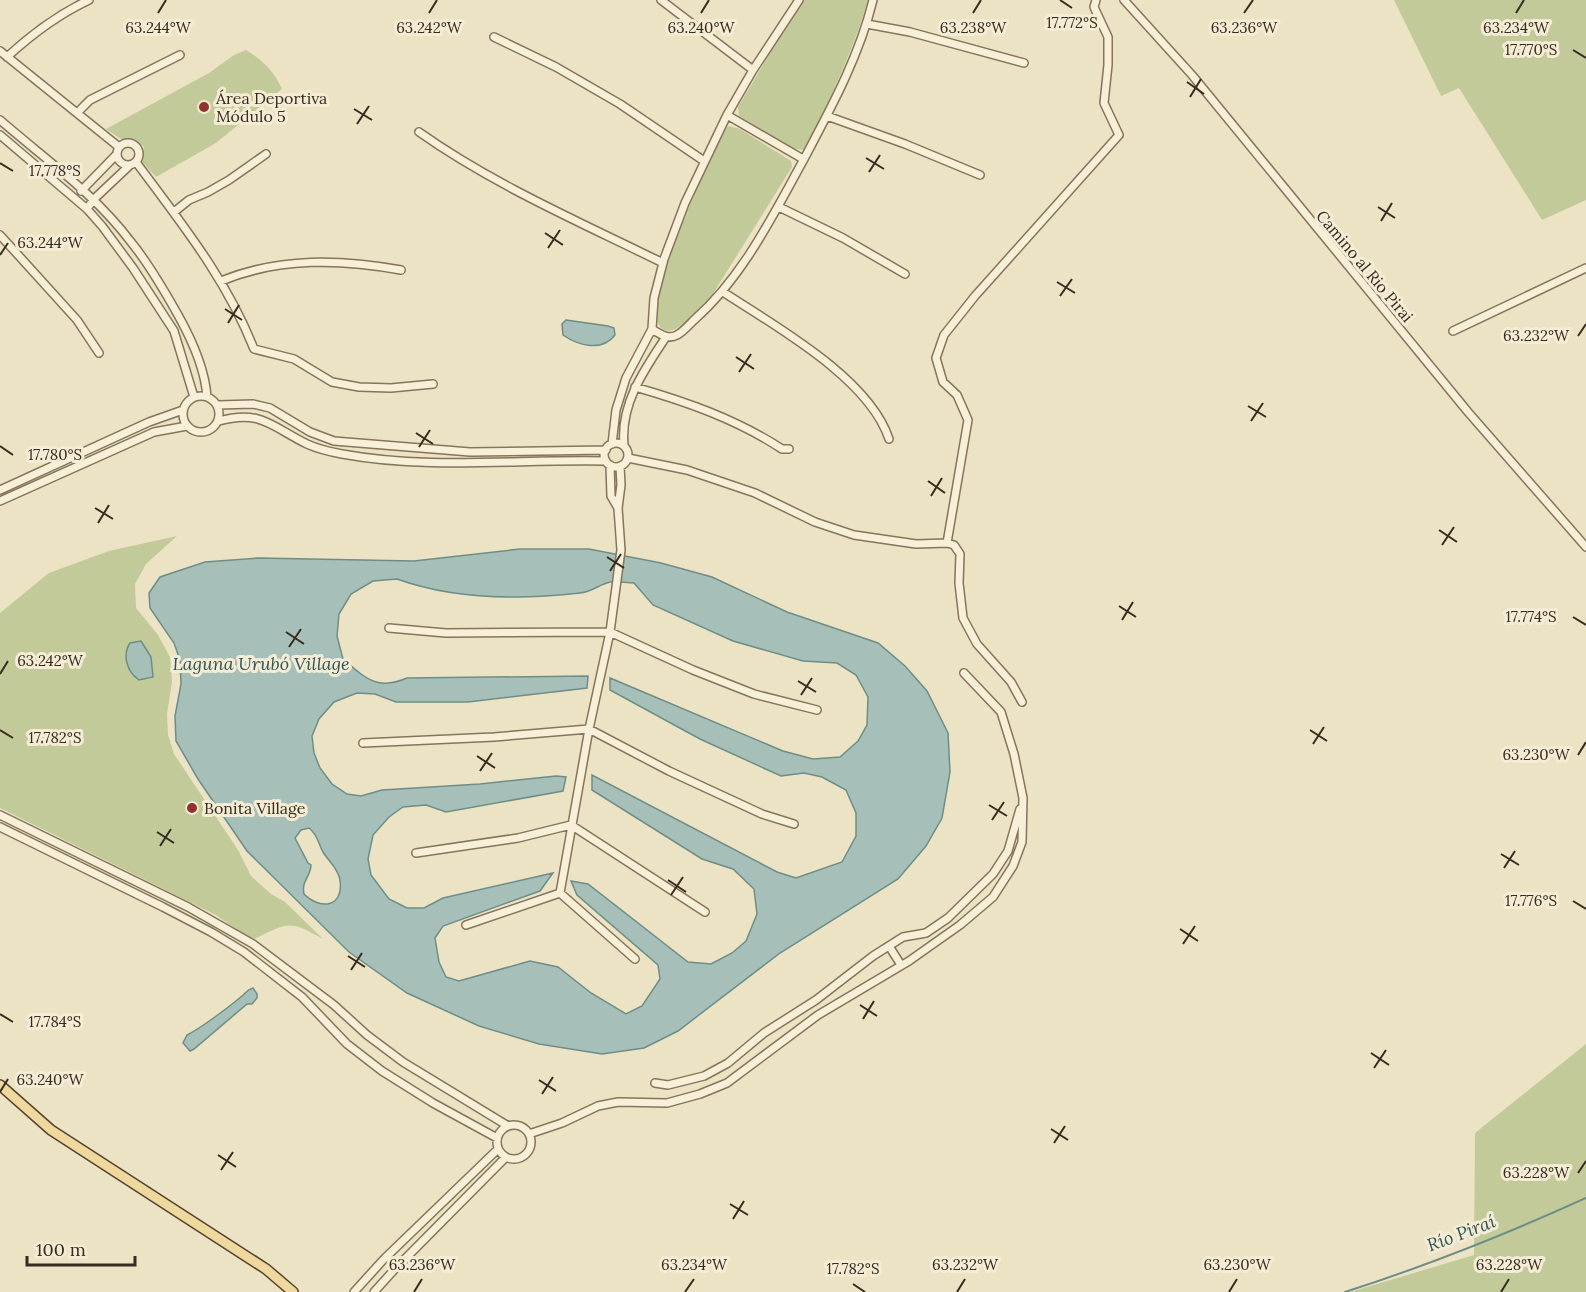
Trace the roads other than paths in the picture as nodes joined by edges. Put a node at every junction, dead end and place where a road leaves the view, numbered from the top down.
1 (89, 0) edge
2 (661, 0) edge
3 (800, 0) edge
4 (873, 0) edge
5 (1096, 0) edge
6 (1124, 0) edge
7 (867, 24) junction
8 (494, 37) dead end
9 (0, 51) edge
10 (180, 55) dead end
11 (7, 57) junction
12 (1024, 63) dead end
13 (753, 70) junction
14 (77, 113) junction
15 (727, 115) junction
16 (827, 116) junction
17 (0, 120) edge
18 (419, 132) dead end
19 (0, 135) edge
20 (118, 151) junction
21 (266, 154) dead end
22 (803, 159) junction
23 (704, 161) junction
24 (132, 164) junction
25 (980, 175) dead end
26 (82, 189) junction
27 (75, 198) junction
28 (93, 200) junction
29 (779, 207) junction
30 (87, 209) junction
31 (174, 212) junction
32 (0, 235) edge
33 (663, 263) junction
34 (1586, 268) edge
35 (401, 270) dead end
36 (904, 274) dead end
37 (221, 281) junction
38 (160, 283) junction
39 (147, 290) junction
40 (723, 292) junction
41 (652, 329) junction
42 (1453, 331) dead end
43 (666, 337) junction
44 (99, 353) dead end
45 (433, 384) dead end
46 (635, 387) junction
47 (194, 397) junction
48 (207, 397) junction
49 (218, 405) junction
50 (183, 410) junction
51 (219, 421) junction
52 (294, 423) junction
53 (187, 426) junction
54 (288, 433) junction
55 (889, 439) dead end
56 (612, 444) junction
57 (624, 446) junction
58 (414, 448) junction
59 (789, 449) dead end
60 (606, 450) junction
61 (628, 458) junction
62 (413, 461) junction
63 (608, 463) junction
64 (620, 466) junction
65 (0, 490) edge
66 (0, 501) edge
67 (618, 508) junction
68 (947, 543) junction
69 (1586, 547) edge
70 (389, 628) dead end
71 (610, 632) junction
72 (964, 673) dead end
73 (1022, 702) dead end
74 (817, 710) dead end
75 (589, 729) junction
76 (363, 743) dead end
77 (1023, 798) junction
78 (0, 815) edge
79 (794, 824) dead end
80 (571, 825) junction
81 (0, 827) edge
82 (416, 853) dead end
83 (560, 893) junction
84 (168, 897) junction
85 (163, 907) junction
86 (705, 912) dead end
87 (466, 925) dead end
88 (889, 946) junction
89 (635, 959) dead end
90 (901, 965) junction
91 (654, 1083) dead end
92 (0, 1085) edge
93 (508, 1126) junction
94 (529, 1134) junction
95 (497, 1138) junction
96 (498, 1149) junction
97 (505, 1158) junction
98 (293, 1292) edge
99 (354, 1292) edge
100 (374, 1292) edge

1 - 11 street
2 - 13 street
3 - 13 street
4 - 7 street
5 - 68 street
6 - 69 street, Camino al Rio Pirai
7 - 12 street
7 - 16 street
8 - 23 street
9 - 11 street
10 - 14 street
11 - 14 street
13 - 15 street
14 - 20 street
15 - 22 street
15 - 23 street
16 - 22 street
16 - 25 street
17 - 26 street
18 - 33 street
19 - 27 street
20 - 24 street
20 - 24 street
20 - 26 street
21 - 31 street
22 - 29 street
23 - 33 street
24 - 28 street
24 - 31 street
26 - 27 street
26 - 28 street
27 - 30 street
28 - 30 street
28 - 38 street
29 - 36 street
29 - 40 street
30 - 39 street
31 - 37 street
32 - 44 street
33 - 41 street
34 - 42 street
35 - 37 street
37 - 45 street
38 - 39 street
38 - 48 street
39 - 47 street
40 - 43 street
40 - 55 street
41 - 43 street
41 - 56 street
43 - 46 street
46 - 57 street
46 - 59 street
47 - 48 street
47 - 50 street
48 - 49 street
49 - 51 street
49 - 52 street
50 - 53 street
50 - 65 street
51 - 53 street
51 - 54 street
52 - 54 street
52 - 58 street
53 - 66 street
54 - 62 street
56 - 57 street
56 - 60 street
57 - 61 street
58 - 60 street
58 - 62 street
60 - 63 street
61 - 64 street
61 - 68 street
62 - 63 street
63 - 64 street
63 - 67 street
64 - 67 street
67 - 71 street
68 - 73 street
70 - 71 street
71 - 74 street
71 - 75 street
72 - 77 street
75 - 76 street
75 - 79 street
75 - 80 street
77 - 88 street
77 - 90 street
78 - 84 street
80 - 82 street
80 - 83 street
80 - 86 street
81 - 85 street
83 - 87 street
83 - 89 street
84 - 85 street
84 - 93 street
85 - 95 street
88 - 90 street
88 - 91 street
90 - 94 street
92 - 98 main road
93 - 94 street
93 - 95 street
94 - 97 street
95 - 96 street
96 - 97 street
96 - 99 street
97 - 100 street

